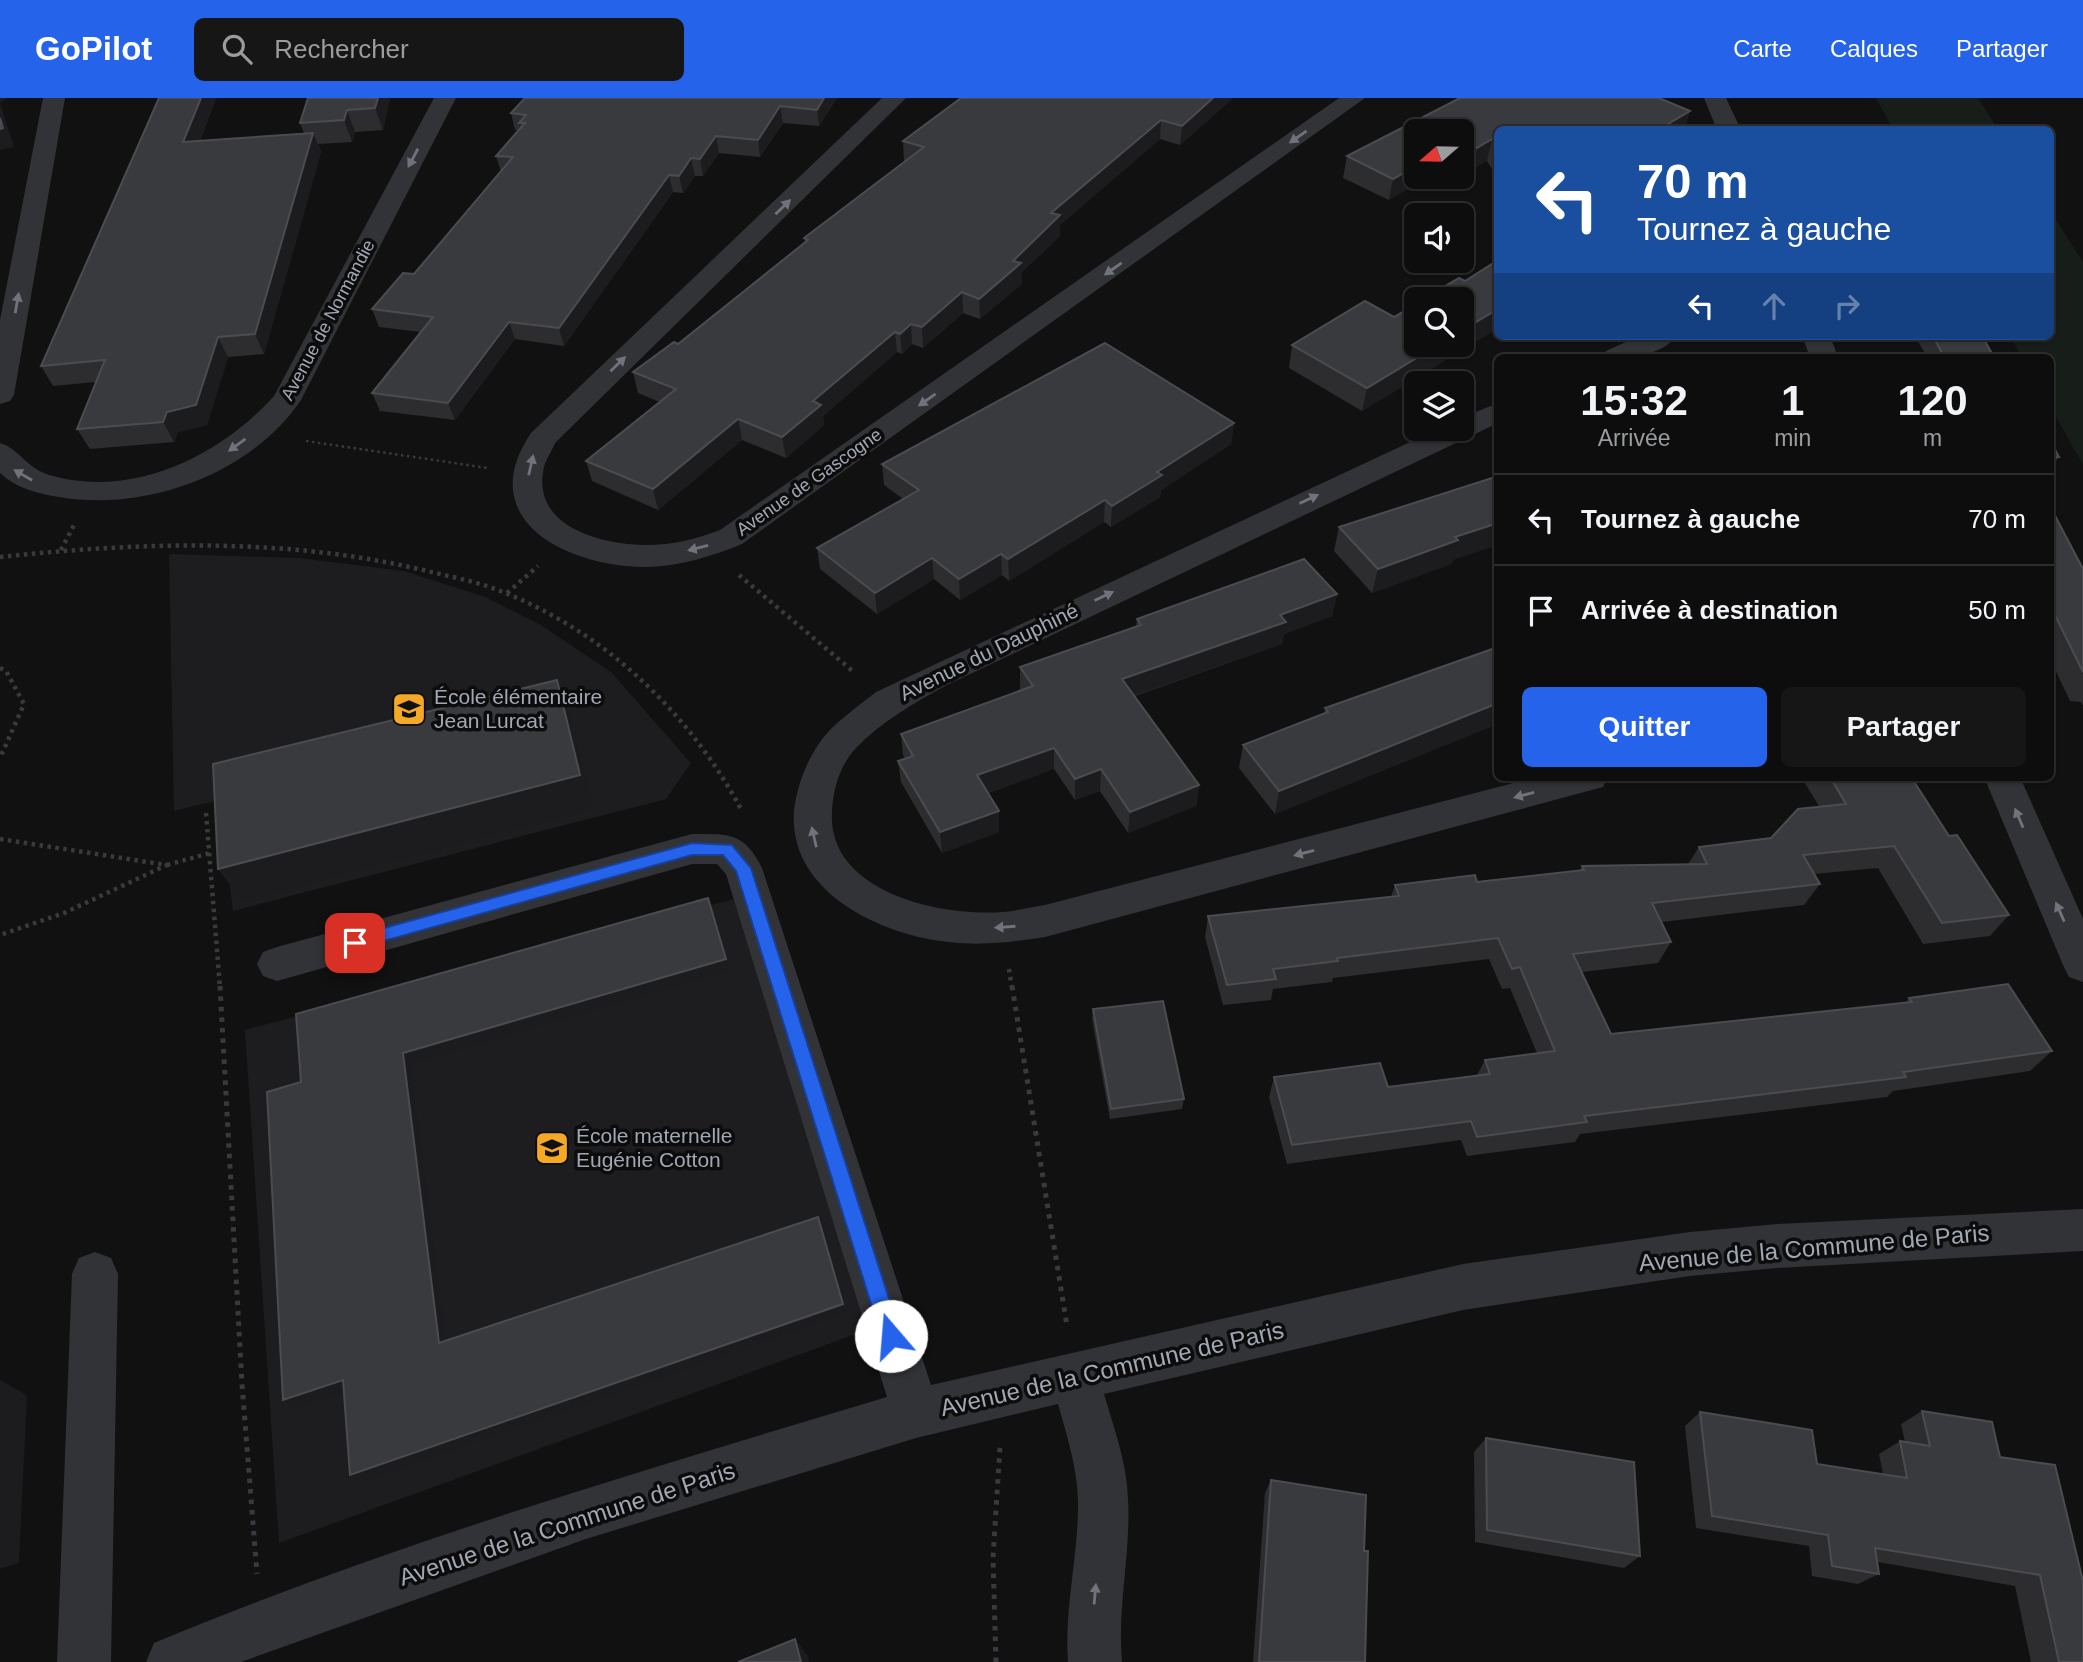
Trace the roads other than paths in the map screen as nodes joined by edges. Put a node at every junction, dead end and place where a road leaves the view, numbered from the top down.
1 (54, 98) edge
2 (445, 98) edge
3 (895, 98) edge
4 (1354, 98) edge
5 (1715, 98) edge
6 (1727, 126) edge
7 (1653, 340) edge
8 (1623, 354) edge
9 (0, 394) edge
10 (1494, 414) edge
11 (0, 452) edge
12 (1575, 781) edge
13 (2002, 781) edge
14 (277, 964) dead end
15 (2083, 965) edge
16 (2083, 1230) edge
17 (95, 1274) dead end
18 (1076, 1379) junction
19 (916, 1413) junction
20 (84, 1662) edge
21 (173, 1662) edge
22 (1095, 1662) edge

9 -> 1 street
2 -> 11 street, Avenue de Normandie
4 -> 3 street, Avenue de Gascogne
5 - 6 street
7 - 8 street
12 -> 10 street, Avenue du Dauphiné
15 -> 13 street
14 - 19 street
16 - 18 street, Avenue de la Commune de Paris
17 - 20 street
18 - 19 street, Avenue de la Commune de Paris
22 -> 18 street
19 - 21 street, Avenue de la Commune de Paris

